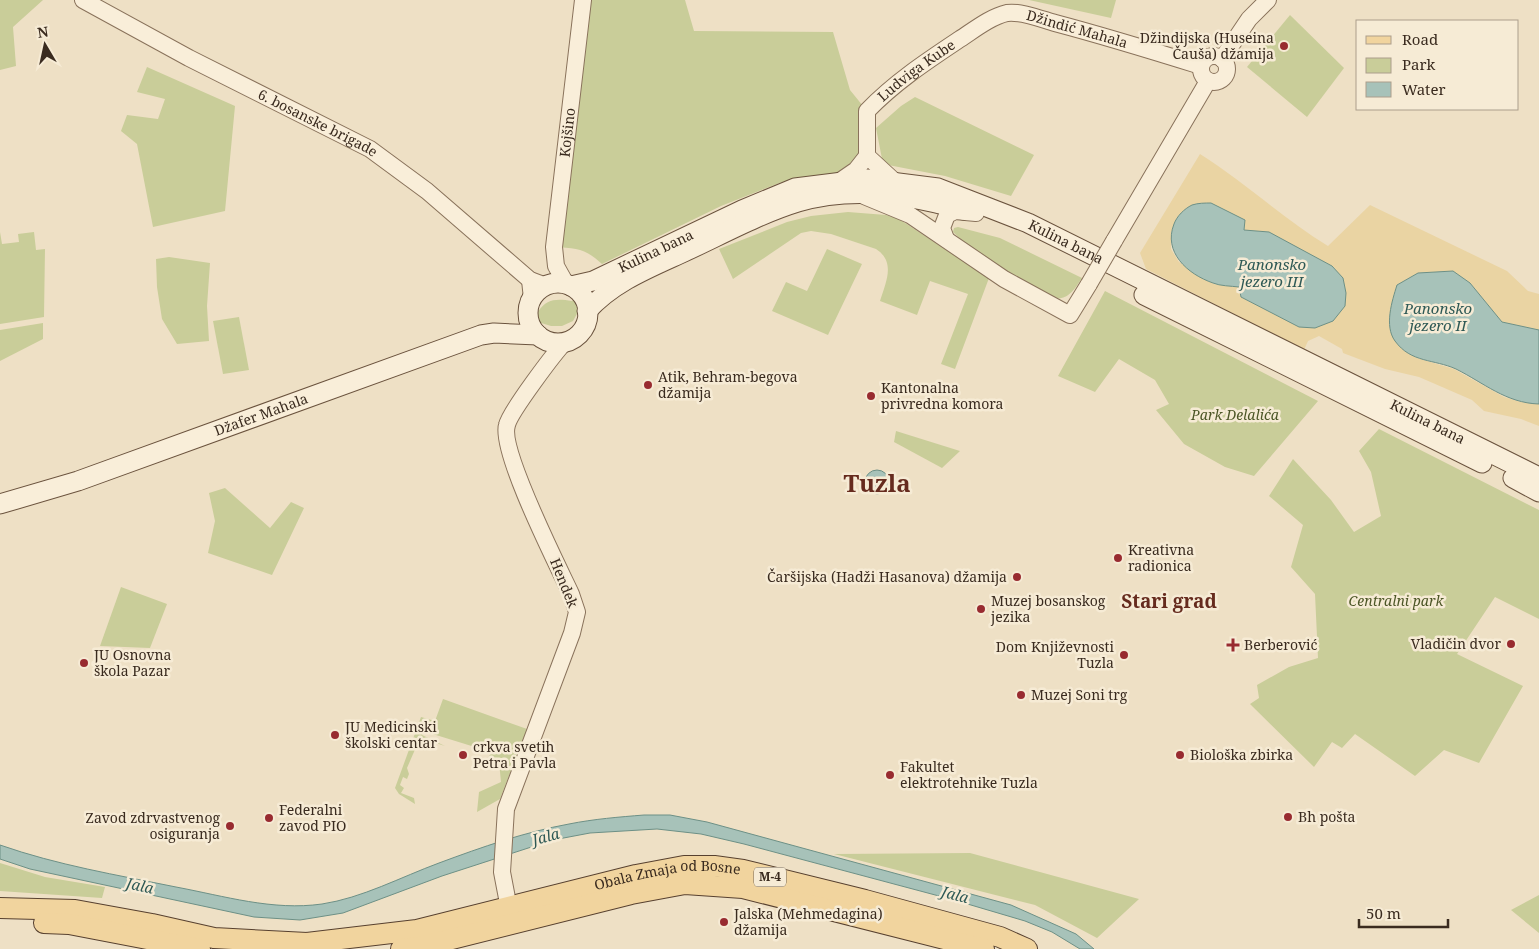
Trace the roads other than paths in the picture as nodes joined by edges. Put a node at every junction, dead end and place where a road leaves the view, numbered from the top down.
1 (83, 0) edge
2 (583, 0) edge
3 (1268, 0) edge
4 (1008, 13) joint
5 (1222, 59) junction
6 (1204, 74) junction
7 (867, 156) junction
8 (893, 180) junction
9 (840, 181) junction
10 (858, 194) junction
11 (976, 213) junction
12 (946, 239) junction
13 (552, 284) junction
14 (530, 301) junction
15 (587, 311) junction
16 (494, 333) junction
17 (541, 337) junction
18 (566, 341) junction
19 (552, 358) junction
20 (1539, 477) edge
21 (1539, 492) edge
22 (28, 494) junction
23 (0, 497) edge
24 (0, 504) edge
25 (0, 908) edge
26 (508, 908) junction
27 (72, 917) junction
28 (0, 921) edge
29 (200, 949) edge
30 (401, 949) edge
31 (984, 949) edge
32 (1027, 949) edge

1 - 13 street, 6. bosanske brigade
2 - 13 street, Kojšino
3 - 5 street
4 - 6 street, Džindić Mahala
4 - 7 street, Ludviga Kube
5 - 6 street
5 - 6 street
6 - 12 street, bridge
7 - 8 street
7 - 9 street
8 - 9 main road, Kulina bana
8 - 20 main road, Kulina bana
9 - 13 main road, Kulina bana
10 - 11 main road, Kulina bana
10 - 12 street
10 - 15 main road, Kulina bana
11 - 12 street
11 - 21 main road, Kulina bana
13 - 14 main road
13 - 15 main road
14 - 16 main road, Džafer Mahala
14 - 17 main road
15 - 18 main road
16 - 17 main road, Džafer Mahala
16 - 22 main road, Džafer Mahala
17 - 18 main road
17 - 19 street
18 - 19 street, Hendek
19 - 26 street, Hendek
22 - 23 main road, Džafer Mahala
22 - 24 main road, Džafer Mahala
25 - 27 main road, M-4
26 - 27 main road, Obala Zmaja od Bosne / M-4
26 - 30 main road, Obala Zmaja od Bosne / M-4
26 - 31 main road, Obala Zmaja od Bosne / M-4
26 - 32 main road, Obala Zmaja od Bosne / M-4
27 - 28 main road, M-4
27 - 29 main road, M-4

